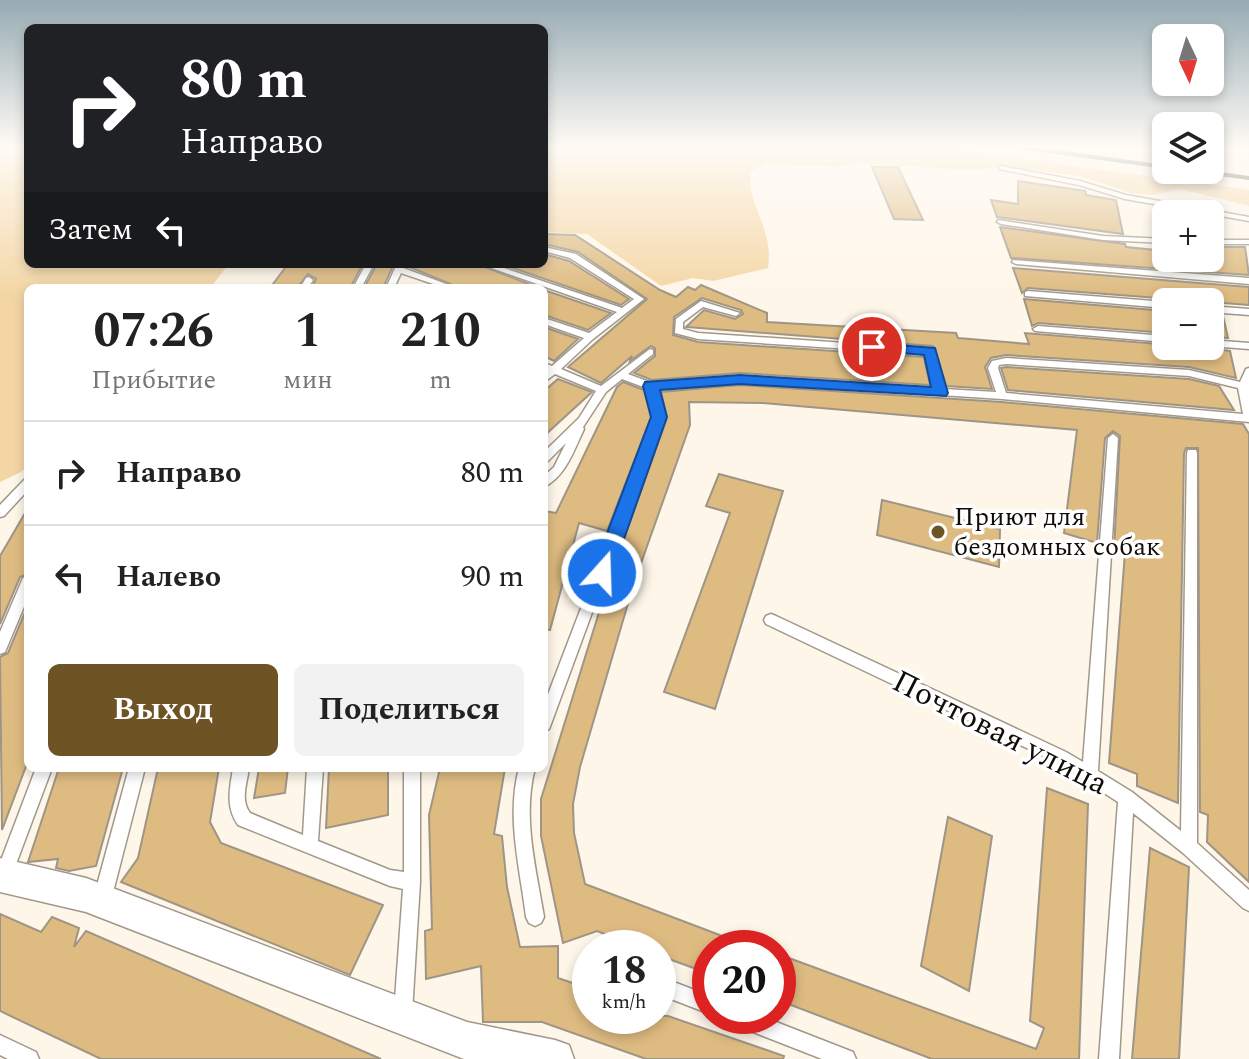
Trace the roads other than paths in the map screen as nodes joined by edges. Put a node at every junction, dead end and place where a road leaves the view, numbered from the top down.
1 (1123, 196) edge
2 (1249, 219) edge
3 (1001, 222) dead end
4 (1152, 240) edge
5 (1224, 242) edge
6 (1249, 242) edge
7 (548, 250) edge
8 (1016, 262) dead end
9 (405, 268) edge
10 (496, 268) edge
11 (1249, 281) edge
12 (443, 284) edge
13 (542, 284) edge
14 (548, 286) edge
15 (1028, 294) dead end
16 (1152, 304) edge
17 (1224, 310) edge
18 (624, 312) junction
19 (1249, 312) edge
20 (736, 313) dead end
21 (548, 322) edge
22 (1038, 329) dead end
23 (590, 337) junction
24 (1152, 338) edge
25 (1224, 344) edge
26 (1249, 346) edge
27 (650, 352) dead end
28 (549, 368) edge
29 (1249, 371) edge
30 (623, 376) junction
31 (651, 386) junction
32 (1243, 386) junction
33 (602, 390) junction
34 (940, 393) junction
35 (1002, 396) junction
36 (1249, 418) edge
37 (583, 421) junction
38 (1113, 438) dead end
39 (1192, 453) dead end
40 (548, 454) edge
41 (548, 479) edge
42 (24, 487) edge
43 (0, 513) edge
44 (24, 591) edge
45 (771, 620) dead end
46 (0, 648) edge
47 (548, 713) edge
48 (42, 772) edge
49 (136, 772) edge
50 (240, 772) edge
51 (315, 772) edge
52 (412, 772) edge
53 (525, 772) edge
54 (1090, 775) junction
55 (1126, 798) junction
56 (310, 846) junction
57 (1189, 847) junction
58 (1, 876) edge
59 (412, 882) junction
60 (102, 901) junction
61 (1249, 902) edge
62 (535, 917) dead end
63 (403, 1015) junction
64 (783, 1034) edge
65 (0, 1045) edge
66 (504, 1054) edge
67 (29, 1059) edge
68 (555, 1059) edge
69 (846, 1059) edge
70 (1109, 1059) edge

1 - 2 lane
3 - 4 lane
5 - 6 lane
7 - 18 lane
8 - 11 lane
9 - 12 lane
10 - 13 lane
14 - 18 lane
15 - 16 lane
17 - 19 lane
18 - 23 lane
20 - 34 lane
21 - 23 lane
22 - 24 lane
23 - 28 lane
25 - 26 lane
27 - 30 lane
28 - 33 lane
29 - 32 lane
30 - 31 lane
30 - 33 lane
31 - 34 lane
31 - 47 lane
32 - 35 lane
32 - 36 lane
33 - 37 lane
34 - 35 lane
35 - 36 lane
37 - 40 lane
37 - 41 lane
38 - 54 lane
39 - 57 lane
42 - 43 lane
44 - 46 lane
45 - 54 lane, Почтовая улица
48 - 58 lane
49 - 60 lane
50 - 56 lane
51 - 56 lane
52 - 59 lane
53 - 62 lane
54 - 55 lane, Почтовая улица
55 - 57 lane, Почтовая улица
55 - 70 lane
56 - 59 lane
57 - 61 lane, Почтовая улица
58 - 60 street
59 - 63 lane
60 - 63 street
63 - 66 street
64 - 69 lane
65 - 67 lane
66 - 68 street

